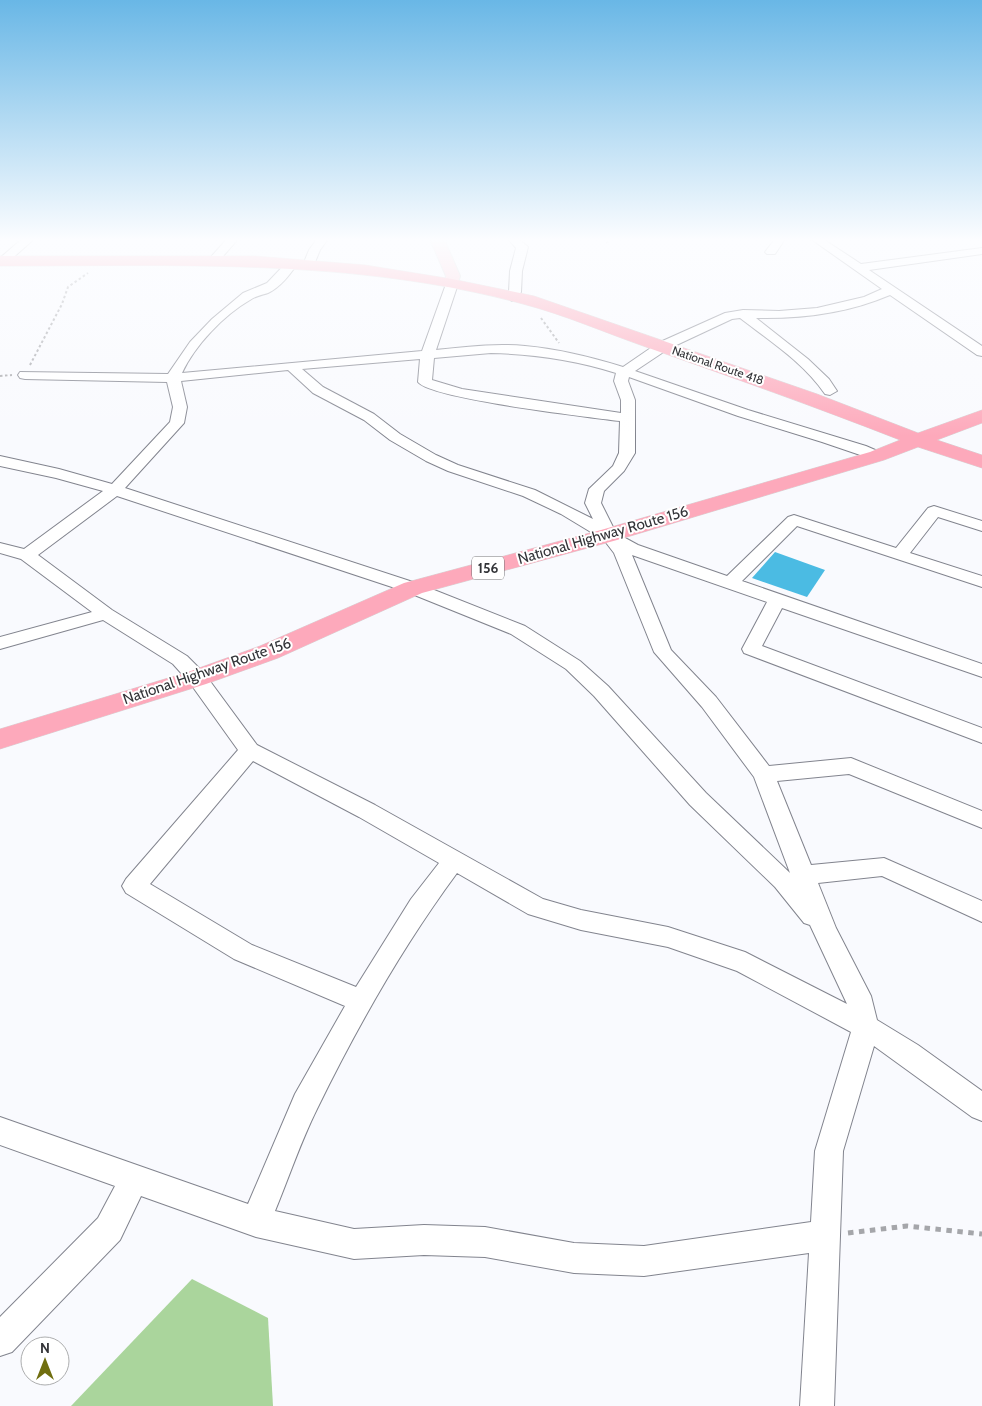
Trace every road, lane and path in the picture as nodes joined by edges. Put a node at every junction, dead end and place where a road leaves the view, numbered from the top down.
1 (62, 305) edge
2 (237, 305) edge
3 (445, 305) edge
4 (525, 305) edge
5 (537, 305) edge
6 (848, 305) edge
7 (912, 305) edge
8 (743, 314) junction
9 (663, 346) junction
10 (982, 352) edge
11 (428, 354) junction
12 (569, 356) junction
13 (291, 366) junction
14 (623, 372) junction
15 (25, 375) joint
16 (173, 378) junction
17 (830, 391) dead end
18 (982, 416) edge
19 (628, 418) junction
20 (917, 440) junction
21 (877, 456) junction
22 (0, 461) edge
23 (982, 462) edge
24 (115, 490) junction
25 (982, 526) edge
26 (609, 535) junction
27 (0, 548) edge
28 (27, 555) junction
29 (900, 555) junction
30 (731, 582) junction
31 (982, 582) edge
32 (413, 588) junction
33 (778, 599) junction
34 (106, 614) junction
35 (0, 642) edge
36 (982, 671) edge
37 (197, 678) junction
38 (982, 736) edge
39 (0, 739) edge
40 (250, 750) junction
41 (764, 774) junction
42 (982, 820) edge
43 (453, 861) junction
44 (802, 875) junction
45 (982, 912) edge
46 (824, 929) junction
47 (361, 1001) junction
48 (866, 1027) junction
49 (982, 1108) edge
50 (0, 1131) edge
51 (134, 1179) junction
52 (256, 1222) junction
53 (982, 1234) edge
54 (825, 1235) junction
55 (0, 1340) edge
56 (817, 1406) edge

1 - 15 path
2 - 16 street
3 - 11 street
4 - 12 path
5 - 9 highway, National Route 418
6 - 8 street
7 - 10 street
8 - 9 street
8 - 17 street
9 - 14 street
9 - 20 highway, National Route 418
11 - 12 street
11 - 13 street
11 - 19 street
12 - 14 street
13 - 16 street
13 - 26 street
14 - 19 street
14 - 21 street
15 - 16 street
16 - 24 street
18 - 20 highway, National Highway Route 156 / 156
19 - 26 street
20 - 21 highway, National Highway Route 156 / 156
20 - 23 highway, National Route 418
21 - 26 highway, National Highway Route 156 / 156
22 - 24 street
24 - 28 street
24 - 32 street
25 - 29 street
26 - 30 street
26 - 32 highway, National Highway Route 156 / 156
26 - 41 street
27 - 28 street
28 - 34 street
29 - 30 street
29 - 31 street
30 - 33 street
32 - 37 highway, National Highway Route 156 / 156
32 - 46 street
33 - 36 street
33 - 38 street
34 - 35 street
34 - 37 street
37 - 39 highway, National Highway Route 156 / 156
37 - 40 street
40 - 43 street
40 - 47 street
41 - 42 street
41 - 44 street
43 - 47 street
43 - 48 street
44 - 45 street
44 - 46 street
46 - 48 street
47 - 52 street
48 - 49 street
48 - 54 street
50 - 51 street
51 - 52 street
51 - 55 street
52 - 54 street
53 - 54 path
54 - 56 street

